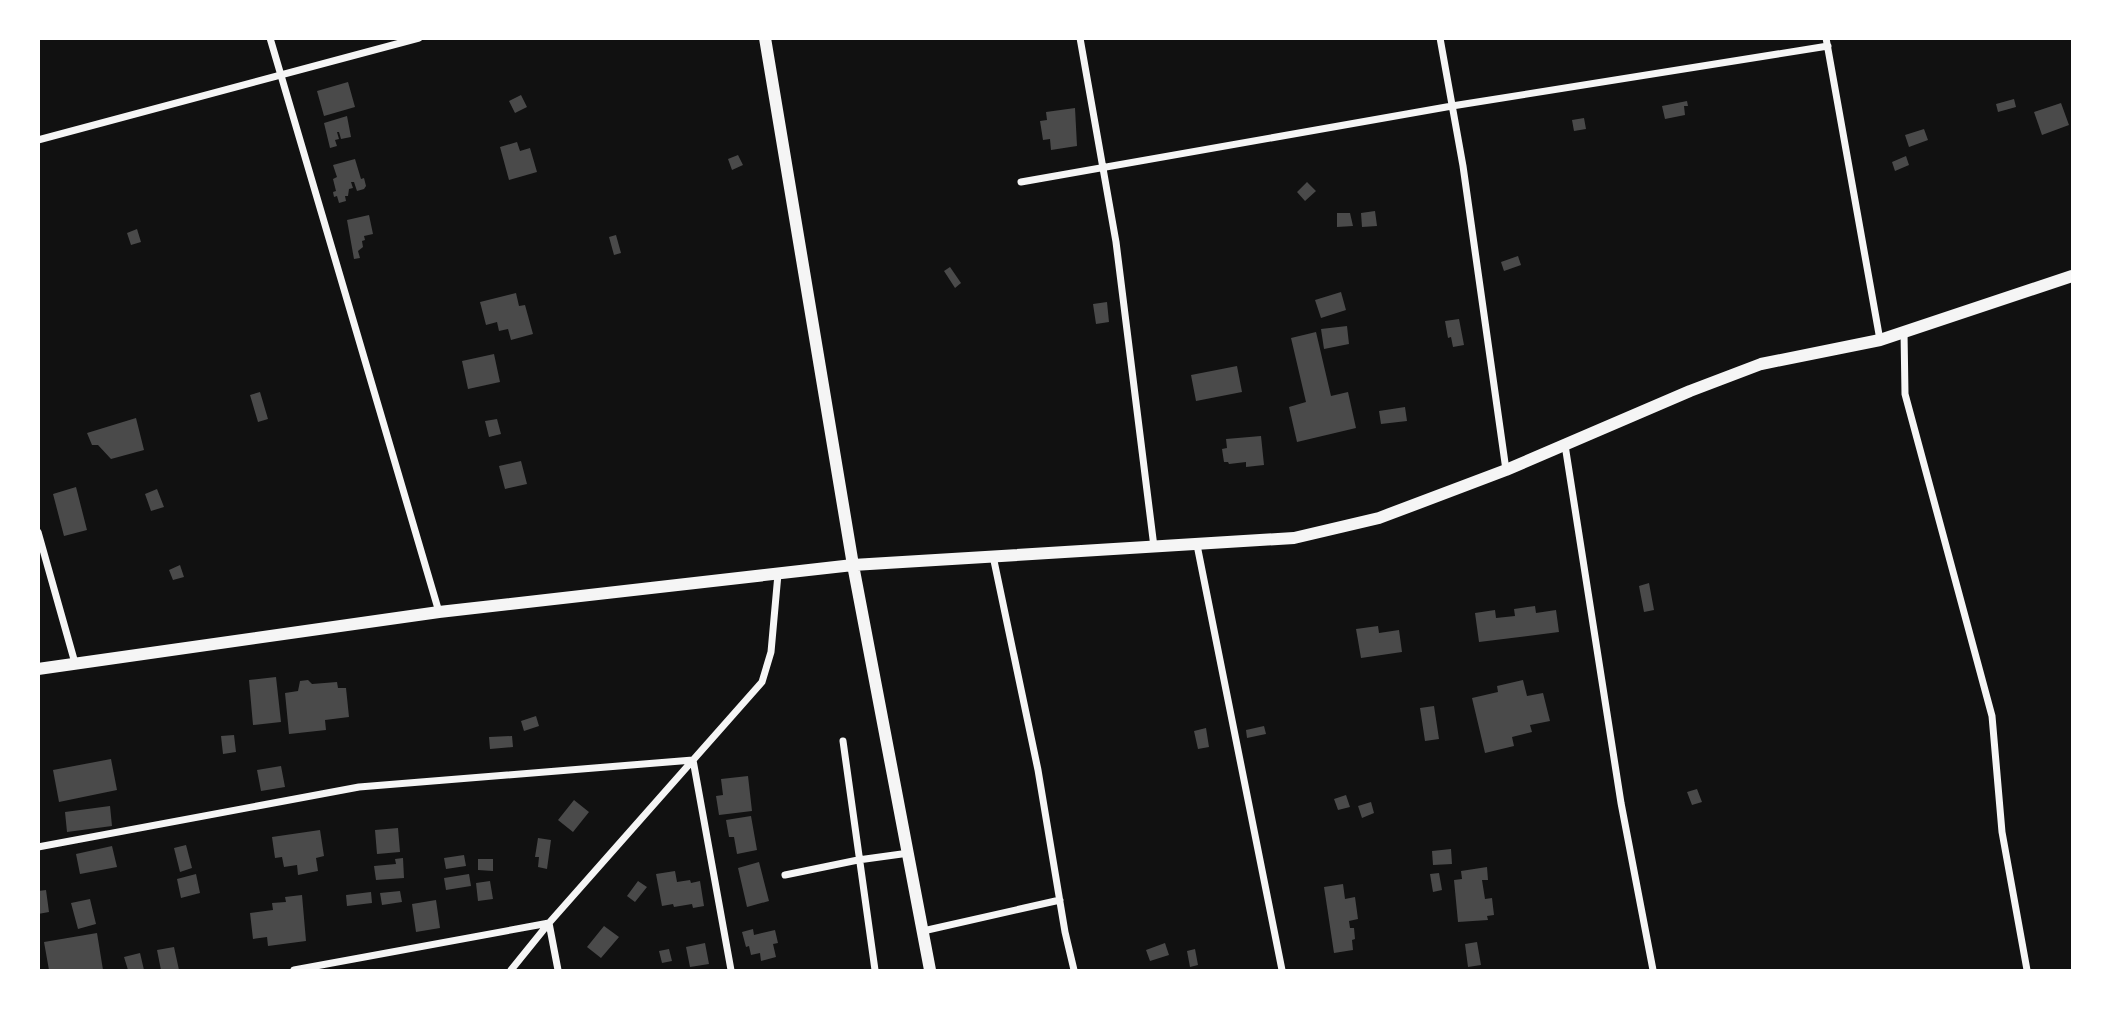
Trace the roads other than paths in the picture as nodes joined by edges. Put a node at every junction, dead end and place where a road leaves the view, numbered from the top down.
1 (270, 38) edge
2 (419, 38) edge
3 (765, 38) edge
4 (1080, 38) edge
5 (1440, 38) edge
6 (1827, 42) edge
7 (281, 75) junction
8 (1452, 106) junction
9 (38, 140) edge
10 (1103, 167) junction
11 (1021, 182) dead end
12 (2073, 276) edge
13 (1904, 332) junction
14 (1880, 340) junction
15 (1565, 445) junction
16 (1506, 470) junction
17 (38, 533) edge
18 (1198, 545) junction
19 (1154, 547) junction
20 (993, 556) junction
21 (853, 565) junction
22 (778, 574) junction
23 (439, 612) junction
24 (75, 663) junction
25 (38, 669) edge
26 (843, 741) dead end
27 (693, 760) junction
28 (38, 847) edge
29 (909, 853) junction
30 (858, 860) junction
31 (785, 874) dead end
32 (1060, 900) junction
33 (549, 923) junction
34 (923, 930) junction
35 (294, 971) edge
36 (511, 971) edge
37 (558, 971) edge
38 (731, 971) edge
39 (875, 971) edge
40 (930, 971) edge
41 (1074, 971) edge
42 (1282, 971) edge
43 (1653, 971) edge
44 (2026, 971) edge

1 - 7 street
2 - 7 street
3 - 21 street
4 - 10 street
5 - 8 street
6 - 8 street
6 - 14 street
7 - 9 street
7 - 23 street
8 - 10 street
8 - 16 street
10 - 11 street
10 - 19 street
12 - 13 street
13 - 14 street
13 - 44 street
14 - 15 street
15 - 16 street
15 - 43 street
16 - 18 street
17 - 24 street
18 - 19 street
18 - 42 street
19 - 20 street
20 - 21 street
20 - 32 street
21 - 22 street
21 - 29 street
22 - 23 street
22 - 27 street
23 - 24 street
24 - 25 street
26 - 30 street
27 - 28 street
27 - 33 street
27 - 38 street
29 - 30 street
29 - 34 street
30 - 31 street
30 - 39 street
32 - 34 street
32 - 41 street
33 - 35 street
33 - 36 street
33 - 37 street
34 - 40 street

